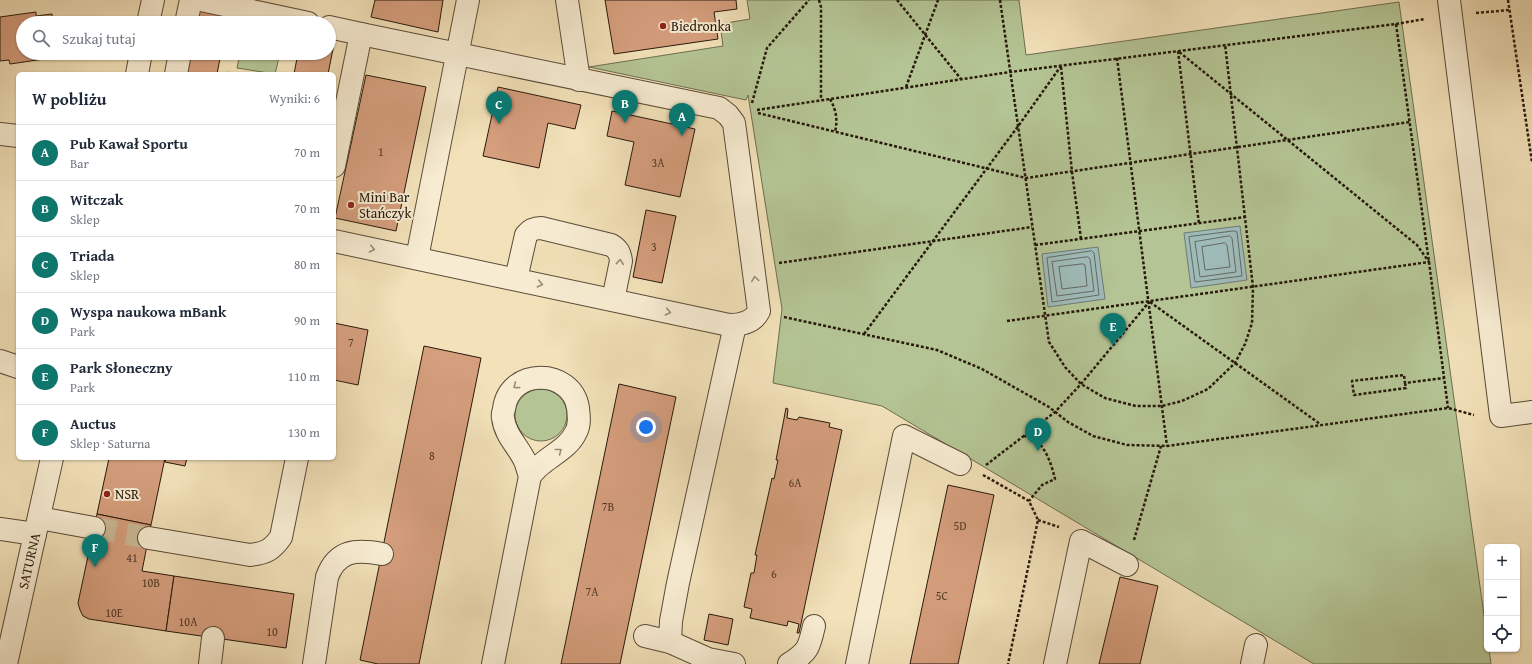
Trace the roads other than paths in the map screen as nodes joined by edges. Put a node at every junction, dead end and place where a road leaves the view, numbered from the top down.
1 (153, 0) edge
2 (190, 0) edge
3 (201, 0) edge
4 (468, 0) edge
5 (567, 0) edge
6 (1449, 0) edge
7 (150, 16) edge
8 (187, 16) edge
9 (275, 16) edge
10 (336, 29) edge
11 (360, 34) junction
12 (456, 55) junction
13 (140, 60) edge
14 (179, 60) edge
15 (137, 72) edge
16 (176, 72) edge
17 (579, 80) junction
18 (0, 134) edge
19 (16, 136) edge
20 (336, 156) edge
21 (336, 241) edge
22 (417, 258) junction
23 (516, 279) junction
24 (613, 300) junction
25 (735, 325) junction
26 (0, 362) edge
27 (16, 366) edge
28 (1532, 412) edge
29 (52, 460) edge
30 (297, 460) edge
31 (968, 468) road end
32 (530, 476) dead end
33 (37, 526) junction
34 (94, 528) tunnel mouth
35 (0, 529) edge
36 (149, 538) tunnel mouth
37 (382, 554) dead end
38 (1127, 565) road end
39 (814, 626) dead end
40 (645, 636) dead end
41 (213, 638) dead end
42 (670, 642) junction
43 (707, 662) edge
44 (6, 664) edge
45 (210, 664) edge
46 (314, 664) edge
47 (493, 664) edge
48 (734, 664) edge
49 (788, 664) edge
50 (857, 664) edge
51 (1055, 664) edge

1 - 7 street
2 - 8 street
3 - 9 street
4 - 12 street
5 - 17 street
6 - 28 street
10 - 11 street
11 - 12 street
11 - 20 street
12 - 17 street
12 - 22 street
13 - 15 street
14 - 16 street
25 -> 17 street
18 - 19 street
21 -> 22 street
22 - 23 street
23 -> 24 street
24 -> 23 street
24 -> 25 street
25 - 42 street
26 - 27 street
29 - 33 street, SATURNA
30 - 36 street
31 - 50 street
32 - 47 street
33 - 34 street
33 - 35 street
33 - 44 street, SATURNA
37 - 46 street
38 - 51 street
39 - 49 street
40 - 42 street
41 - 45 street
42 - 43 street
43 - 48 street

